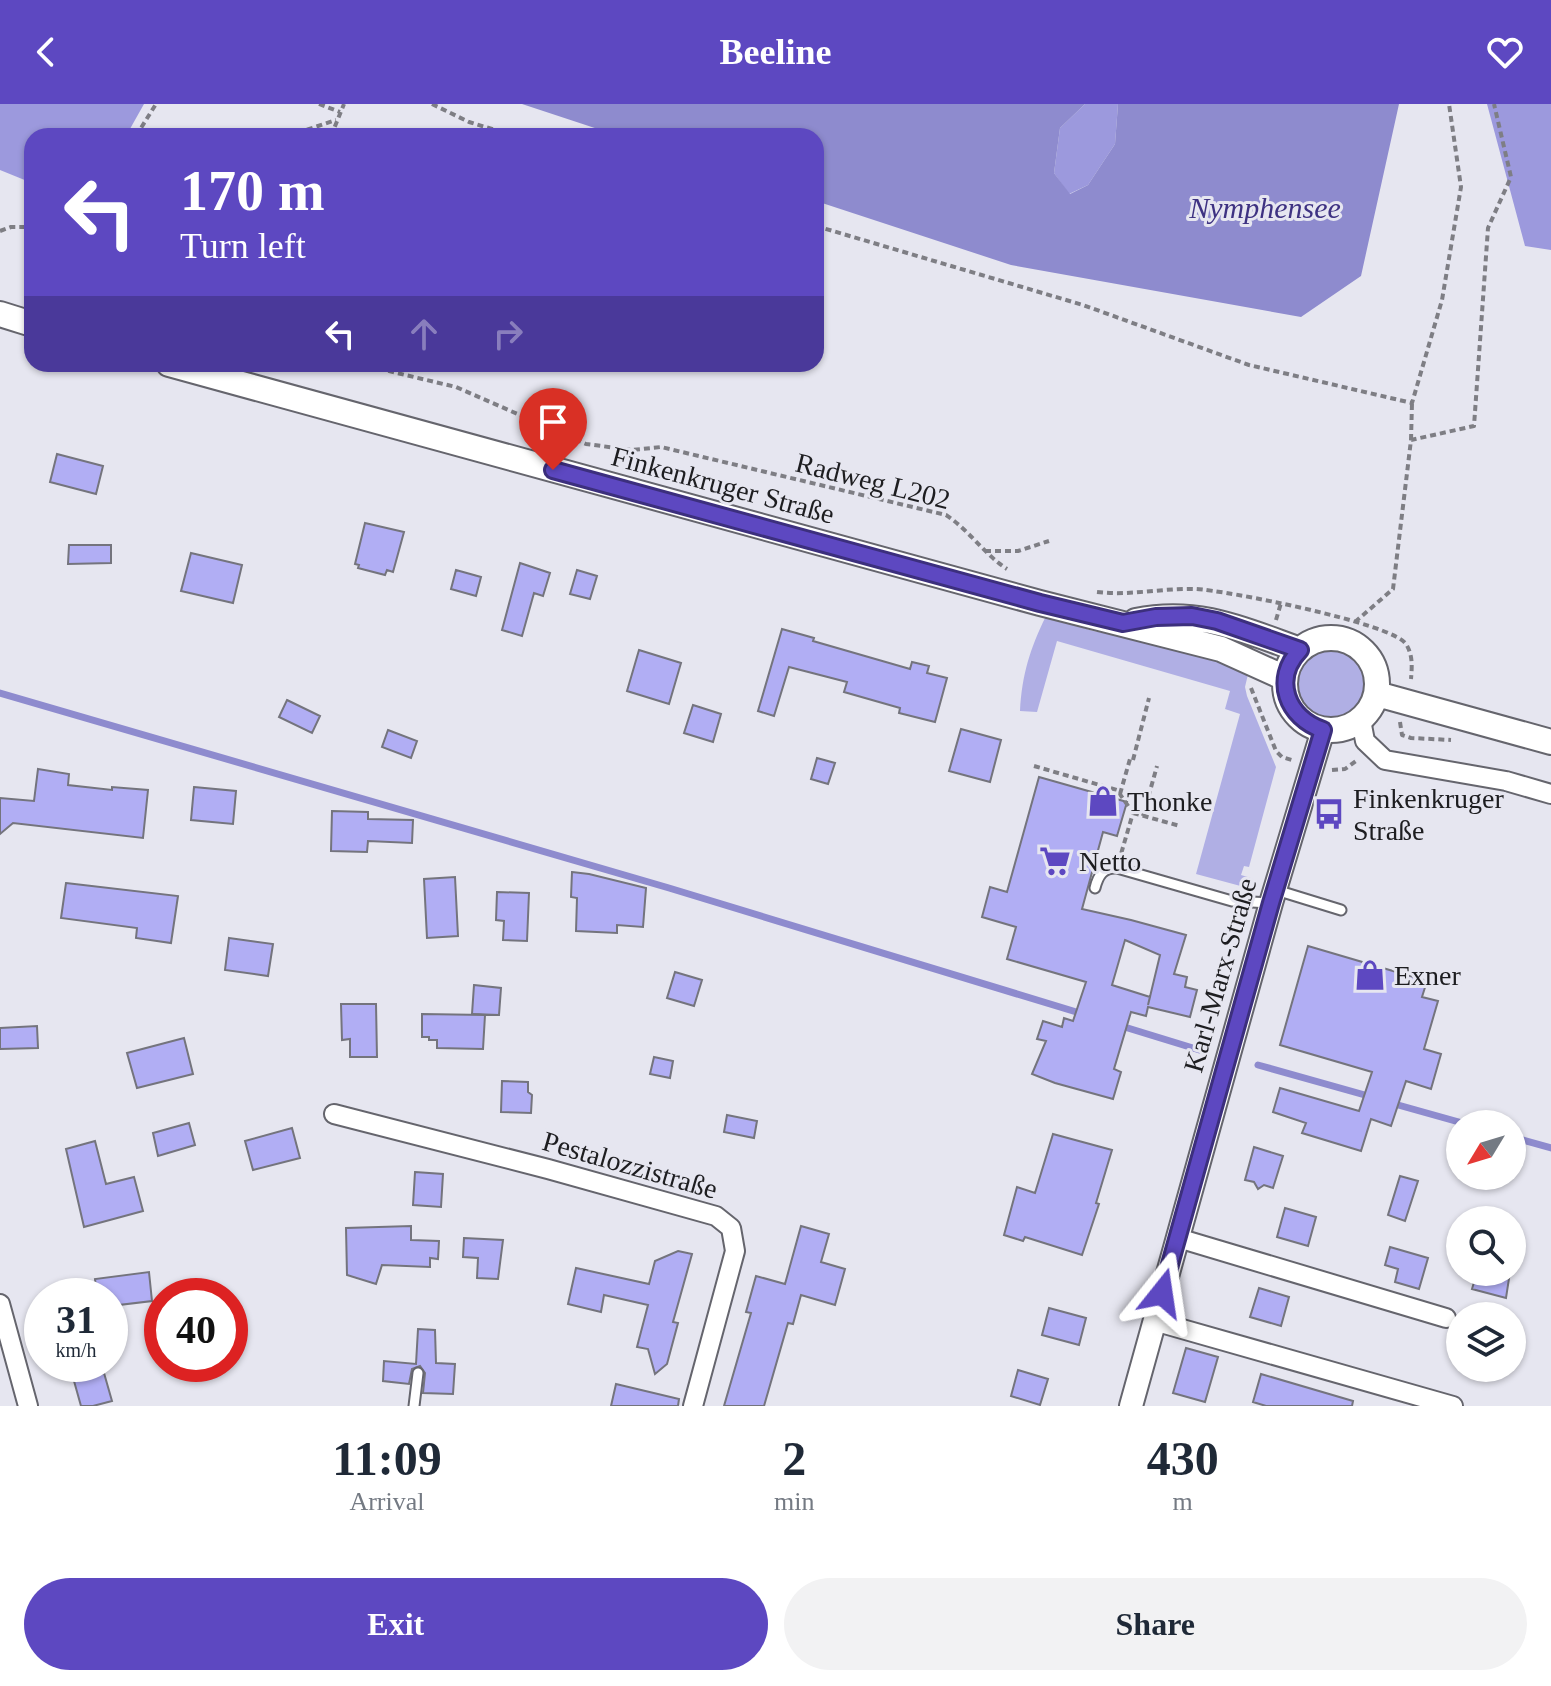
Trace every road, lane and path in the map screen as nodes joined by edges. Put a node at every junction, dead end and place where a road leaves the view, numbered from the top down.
1 (156, 104) edge
2 (319, 104) edge
3 (344, 104) edge
4 (432, 104) edge
5 (1449, 104) edge
6 (1494, 104) edge
7 (340, 112) junction
8 (336, 120) junction
9 (141, 128) edge
10 (312, 128) edge
11 (334, 128) edge
12 (489, 128) edge
13 (24, 227) edge
14 (824, 228) edge
15 (0, 231) edge
16 (0, 314) edge
17 (24, 322) edge
18 (198, 372) edge
19 (393, 372) edge
20 (1412, 403) junction
21 (1411, 440) junction
22 (1049, 541) dead end
23 (984, 551) junction
24 (1012, 571) dead end
25 (1087, 590) dead end
26 (1281, 603) junction
27 (1355, 622) junction
28 (1123, 623) junction
29 (1271, 639) junction
30 (1300, 650) junction
31 (1258, 667) junction
32 (1285, 678) junction
33 (1377, 694) junction
34 (1149, 698) dead end
35 (1403, 701) junction
36 (1361, 720) junction
37 (1323, 730) junction
38 (1453, 740) dead end
39 (1551, 742) edge
40 (1374, 750) junction
41 (1313, 765) junction
42 (1034, 766) dead end
43 (1157, 766) dead end
44 (1120, 794) junction
45 (1551, 794) edge
46 (1133, 813) junction
47 (1143, 816) junction
48 (1180, 826) dead end
49 (1117, 868) junction
50 (1095, 888) dead end
51 (1274, 896) junction
52 (1341, 910) dead end
53 (334, 1114) dead end
54 (1178, 1238) junction
55 (0, 1304) edge
56 (1446, 1318) dead end
57 (1154, 1321) junction
58 (418, 1373) dead end
59 (28, 1406) edge
60 (414, 1406) edge
61 (693, 1406) edge
62 (1131, 1406) edge
63 (1453, 1406) edge

1 - 9 path
2 - 7 path
3 - 7 path
4 - 12 path
5 - 20 path
6 - 21 path
7 - 8 path
8 - 10 path
8 - 11 path
13 - 15 path
14 - 20 path
16 - 17 main road
18 - 28 main road, Finkenkruger Straße
19 - 23 path, Radweg L202
20 - 21 path
21 - 27 path
22 - 23 path
23 - 24 path, Radweg L202
25 - 26 path
26 - 27 path
26 - 29 path
27 - 35 path
28 - 29 main road, Finkenkruger Straße
28 - 31 main road, Finkenkruger Straße
29 - 30 main road, Finkenkruger Straße
30 - 32 main road
30 - 33 main road
31 - 32 main road, Finkenkruger Straße
31 - 41 path
32 - 37 main road
33 - 35 main road
33 - 36 main road
34 - 44 path
35 - 38 path
35 - 39 main road
36 - 37 main road
36 - 40 street
37 - 41 street, Karl-Marx-Straße
40 - 41 path
40 - 45 street
41 - 51 street, Karl-Marx-Straße
42 - 44 path
43 - 47 path
44 - 46 path
46 - 47 path
46 - 49 path
47 - 48 path
49 - 50 lane
49 - 51 lane
51 - 52 lane
51 - 54 street, Karl-Marx-Straße
53 - 61 street, Pestalozzistraße
54 - 56 street
54 - 57 street, Karl-Marx-Straße
55 - 59 street
57 - 62 street, Karl-Marx-Straße
57 - 63 street
58 - 60 lane

